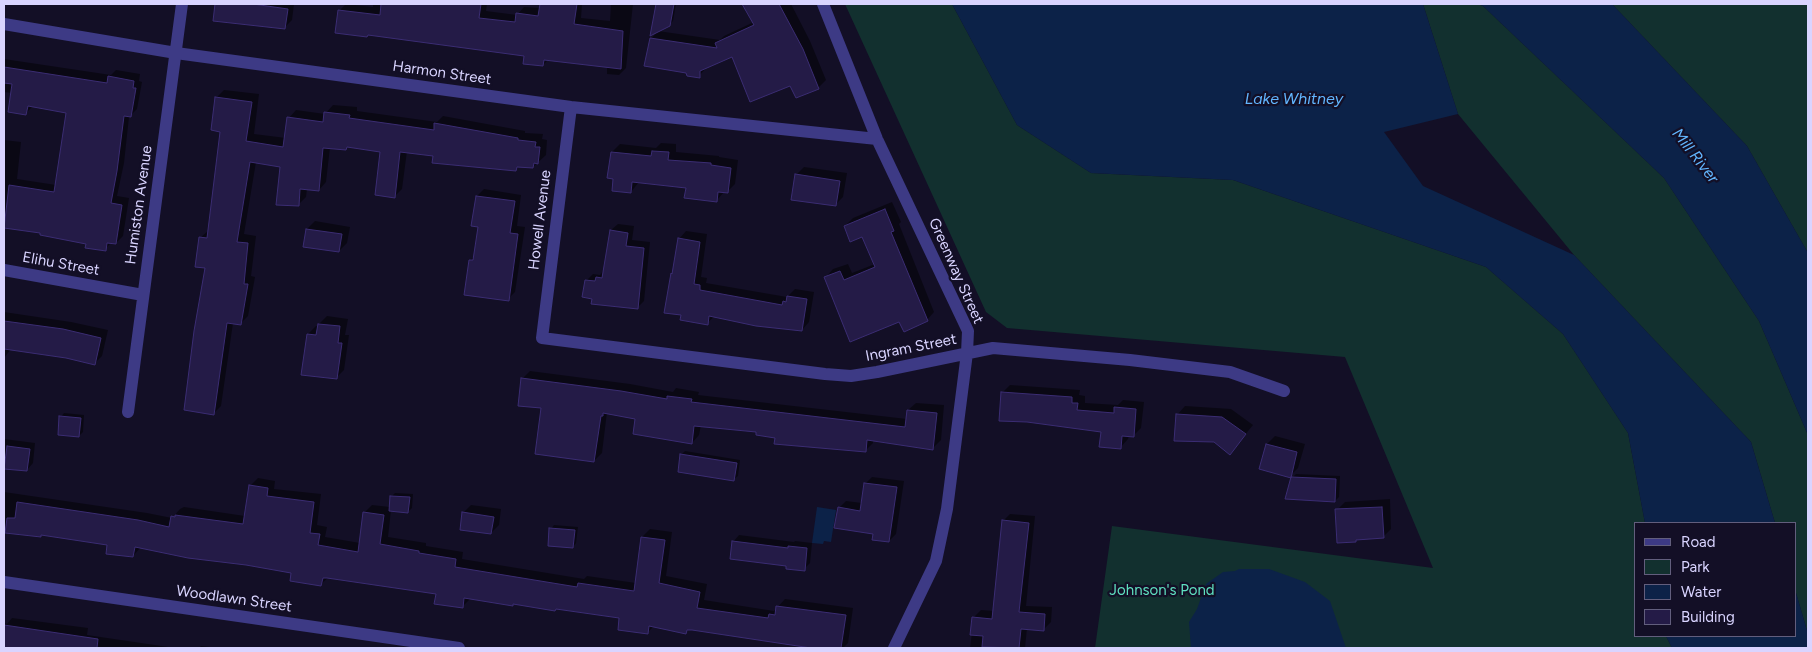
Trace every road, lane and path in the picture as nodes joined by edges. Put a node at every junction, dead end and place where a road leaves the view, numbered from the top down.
1 (182, 4) edge
2 (823, 4) edge
3 (4, 24) edge
4 (176, 53) junction
5 (571, 107) junction
6 (877, 139) junction
7 (4, 270) edge
8 (143, 295) junction
9 (542, 338) joint
10 (967, 353) junction
11 (1284, 391) dead end
12 (128, 412) dead end
13 (4, 582) edge
14 (459, 648) edge
15 (894, 648) edge

1 - 4 street, Humiston Avenue
2 - 6 street, Greenway Street
3 - 4 street, Harmon Street
4 - 5 street, Harmon Street
4 - 8 street, Humiston Avenue
5 - 6 street, Harmon Street
5 - 9 street, Howell Avenue
6 - 10 street, Greenway Street
7 - 8 street, Elihu Street
8 - 12 street, Humiston Avenue
9 - 10 street, Ingram Street
10 - 11 street, Ingram Street
10 - 15 street, Greenway Street
13 - 14 street, Woodlawn Street

